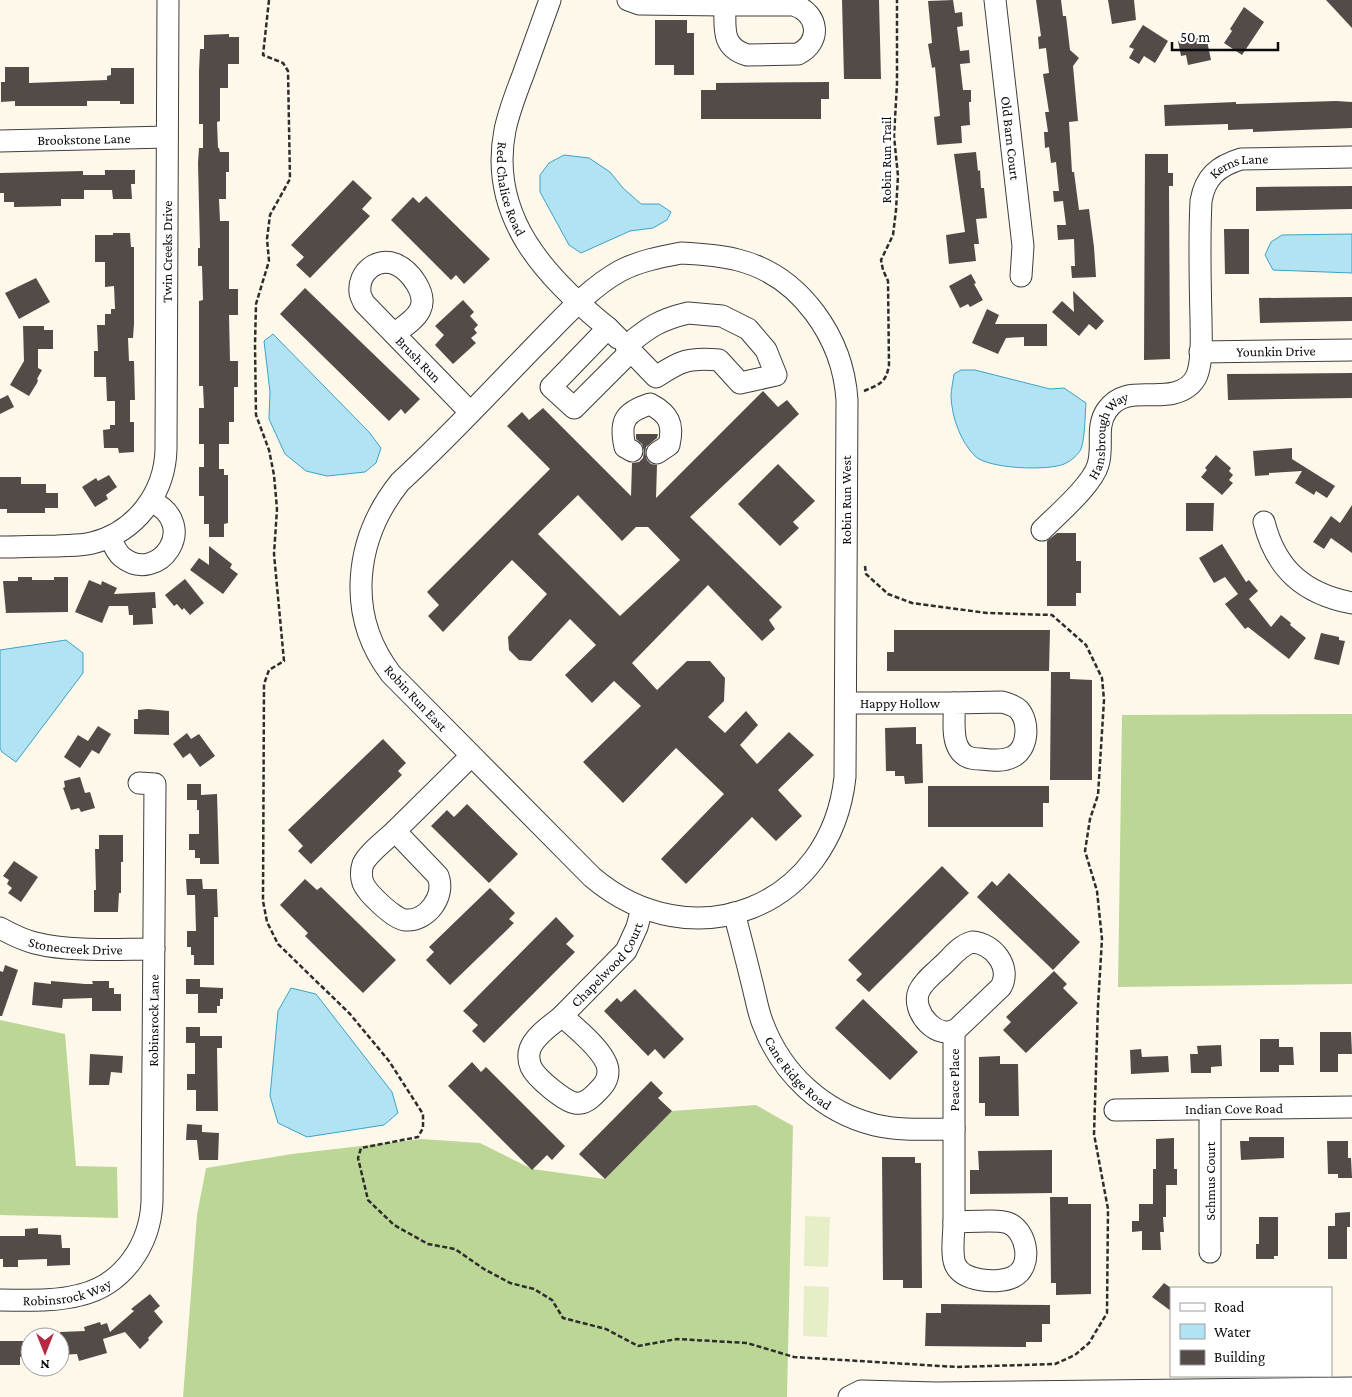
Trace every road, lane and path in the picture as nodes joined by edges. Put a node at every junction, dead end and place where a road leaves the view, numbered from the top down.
1 (168, 0) edge
2 (550, 0) edge
3 (628, 0) edge
4 (898, 0) edge
5 (994, 0) edge
6 (725, 5) dead end
7 (167, 137) junction
8 (0, 140) edge
9 (1352, 157) edge
10 (1021, 276) dead end
11 (578, 304) junction
12 (608, 328) junction
13 (395, 333) junction
14 (628, 348) junction
15 (1352, 350) edge
16 (1200, 352) junction
17 (656, 378) junction
18 (861, 392) dead end
19 (650, 404) junction
20 (470, 412) junction
21 (632, 451) dead end
22 (657, 453) dead end
23 (151, 501) junction
24 (1264, 522) dead end
25 (1042, 530) dead end
26 (110, 537) junction
27 (0, 547) edge
28 (863, 562) dead end
29 (912, 603) dead end
30 (1352, 603) edge
31 (846, 703) junction
32 (954, 703) dead end
33 (471, 756) junction
34 (139, 782) dead end
35 (395, 831) dead end
36 (642, 908) junction
37 (734, 913) junction
38 (0, 928) edge
39 (154, 949) junction
40 (562, 1016) dead end
41 (954, 1032) dead end
42 (1352, 1107) edge
43 (1210, 1109) junction
44 (1115, 1110) dead end
45 (954, 1129) junction
46 (954, 1222) dead end
47 (1210, 1252) dead end
48 (126, 1268) joint
49 (0, 1300) edge
50 (1352, 1388) edge
51 (877, 1394) edge
52 (938, 1395) edge
53 (849, 1397) edge

1 - 7 street, Twin Creeks Drive
2 - 11 street, Red Chalice Road
3 - 6 street
4 - 18 path, Robin Run Trail
5 - 10 street, Old Barn Court
7 - 8 street, Brookstone Lane
7 - 23 street, Twin Creeks Drive
9 - 16 street, Kerns Lane
11 - 12 street, Red Chalice Road
11 - 20 street, Robin Run East
11 - 31 street, Robin Run West
12 - 14 street, Red Chalice Road
12 - 14 street
13 - 13 street, Brush Run
13 - 20 street, Brush Run
14 - 17 street, Red Chalice Road
14 - 17 street
15 - 16 street, Younkin Drive
16 - 25 street, Hansbrough Way
17 - 19 street
19 - 21 street
19 - 22 street
20 - 33 street, Robin Run East
23 - 26 street, Twin Creeks Drive
23 - 26 street
24 - 30 street
26 - 27 street, Twin Creeks Drive
28 - 29 path
31 - 32 street, Happy Hollow
31 - 37 street, Robin Run West
33 - 35 street
33 - 36 street, Robin Run East
34 - 39 street, Robinsrock Lane
36 - 37 street, Robin Run East
36 - 40 street, Chapelwood Court
37 - 45 street, Cane Ridge Road
38 - 39 street, Stonecreek Drive
39 - 48 street, Robinsrock Lane
41 - 45 street, Peace Place
42 - 43 street, Indian Cove Road
43 - 44 street, Indian Cove Road
43 - 47 street, Schmus Court
45 - 46 street, Peace Place
48 - 49 street, Robinsrock Way
50 - 52 street
51 - 52 street
51 - 53 street

